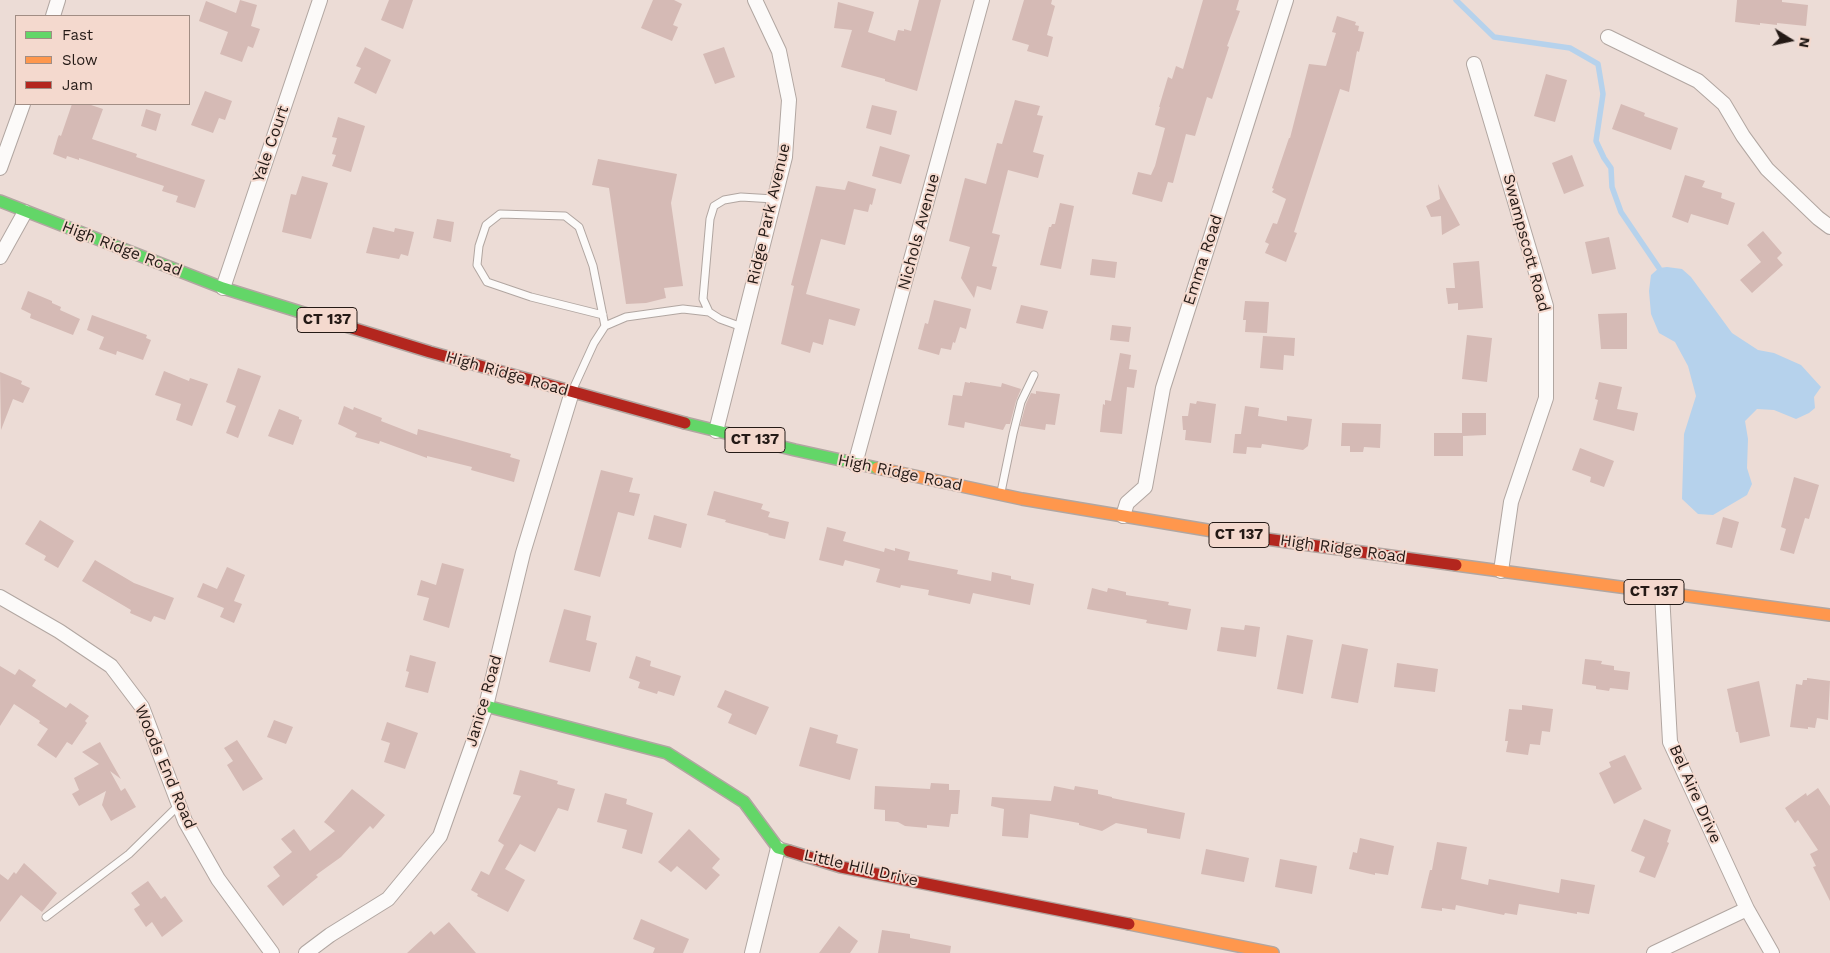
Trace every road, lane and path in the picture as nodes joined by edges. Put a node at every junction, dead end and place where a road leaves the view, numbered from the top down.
1 (58, 0) edge
2 (320, 0) edge
3 (754, 0) edge
4 (982, 0) edge
5 (1286, 0) edge
6 (53, 15) edge
7 (1608, 37) dead end
8 (1474, 64) dead end
9 (23, 105) edge
10 (0, 168) edge
11 (774, 199) junction
12 (0, 201) edge
13 (24, 212) junction
14 (1830, 227) edge
15 (0, 257) edge
16 (223, 288) junction
17 (709, 312) junction
18 (603, 315) junction
19 (605, 326) junction
20 (742, 327) junction
21 (1034, 375) dead end
22 (572, 392) junction
23 (716, 431) junction
24 (855, 464) junction
25 (1000, 494) junction
26 (1123, 516) junction
27 (1501, 571) junction
28 (1662, 593) junction
29 (0, 597) edge
30 (1830, 615) edge
31 (486, 706) junction
32 (179, 805) junction
33 (778, 848) junction
34 (1747, 909) junction
35 (46, 916) dead end
36 (272, 953) edge
37 (306, 953) edge
38 (752, 953) edge
39 (1273, 953) edge
40 (1654, 953) edge
41 (1772, 953) edge

1 - 6 street
2 - 16 street, Yale Court
3 - 11 street, Ridge Park Avenue
4 - 24 street, Nichols Avenue
5 - 26 street, Emma Road
7 - 14 street
8 - 27 street, Swampscott Road
9 - 10 street
11 - 17 lane
11 - 20 street, Ridge Park Avenue
12 - 13 main road, High Ridge Road / CT 137
13 - 15 street
13 - 16 main road, High Ridge Road / CT 137
16 - 22 main road, High Ridge Road / CT 137
17 - 19 lane
17 - 20 lane
18 - 18 lane
18 - 19 lane
19 - 22 lane
20 - 23 street, Ridge Park Avenue
21 - 25 lane
22 - 23 main road, High Ridge Road / CT 137
22 - 31 street, Janice Road
23 - 24 main road, High Ridge Road / CT 137
24 - 25 main road, High Ridge Road / CT 137
25 - 26 main road, High Ridge Road / CT 137
26 - 27 main road, High Ridge Road / CT 137
27 - 28 main road, High Ridge Road / CT 137
28 - 30 main road, High Ridge Road / CT 137
28 - 34 street, Bel Aire Drive
29 - 32 street, Woods End Road
31 - 33 main road
31 - 37 street, Janice Road
32 - 35 lane
32 - 36 street, Woods End Road
33 - 38 street
33 - 39 main road, Little Hill Drive
34 - 40 street
34 - 41 street, Bel Aire Drive

